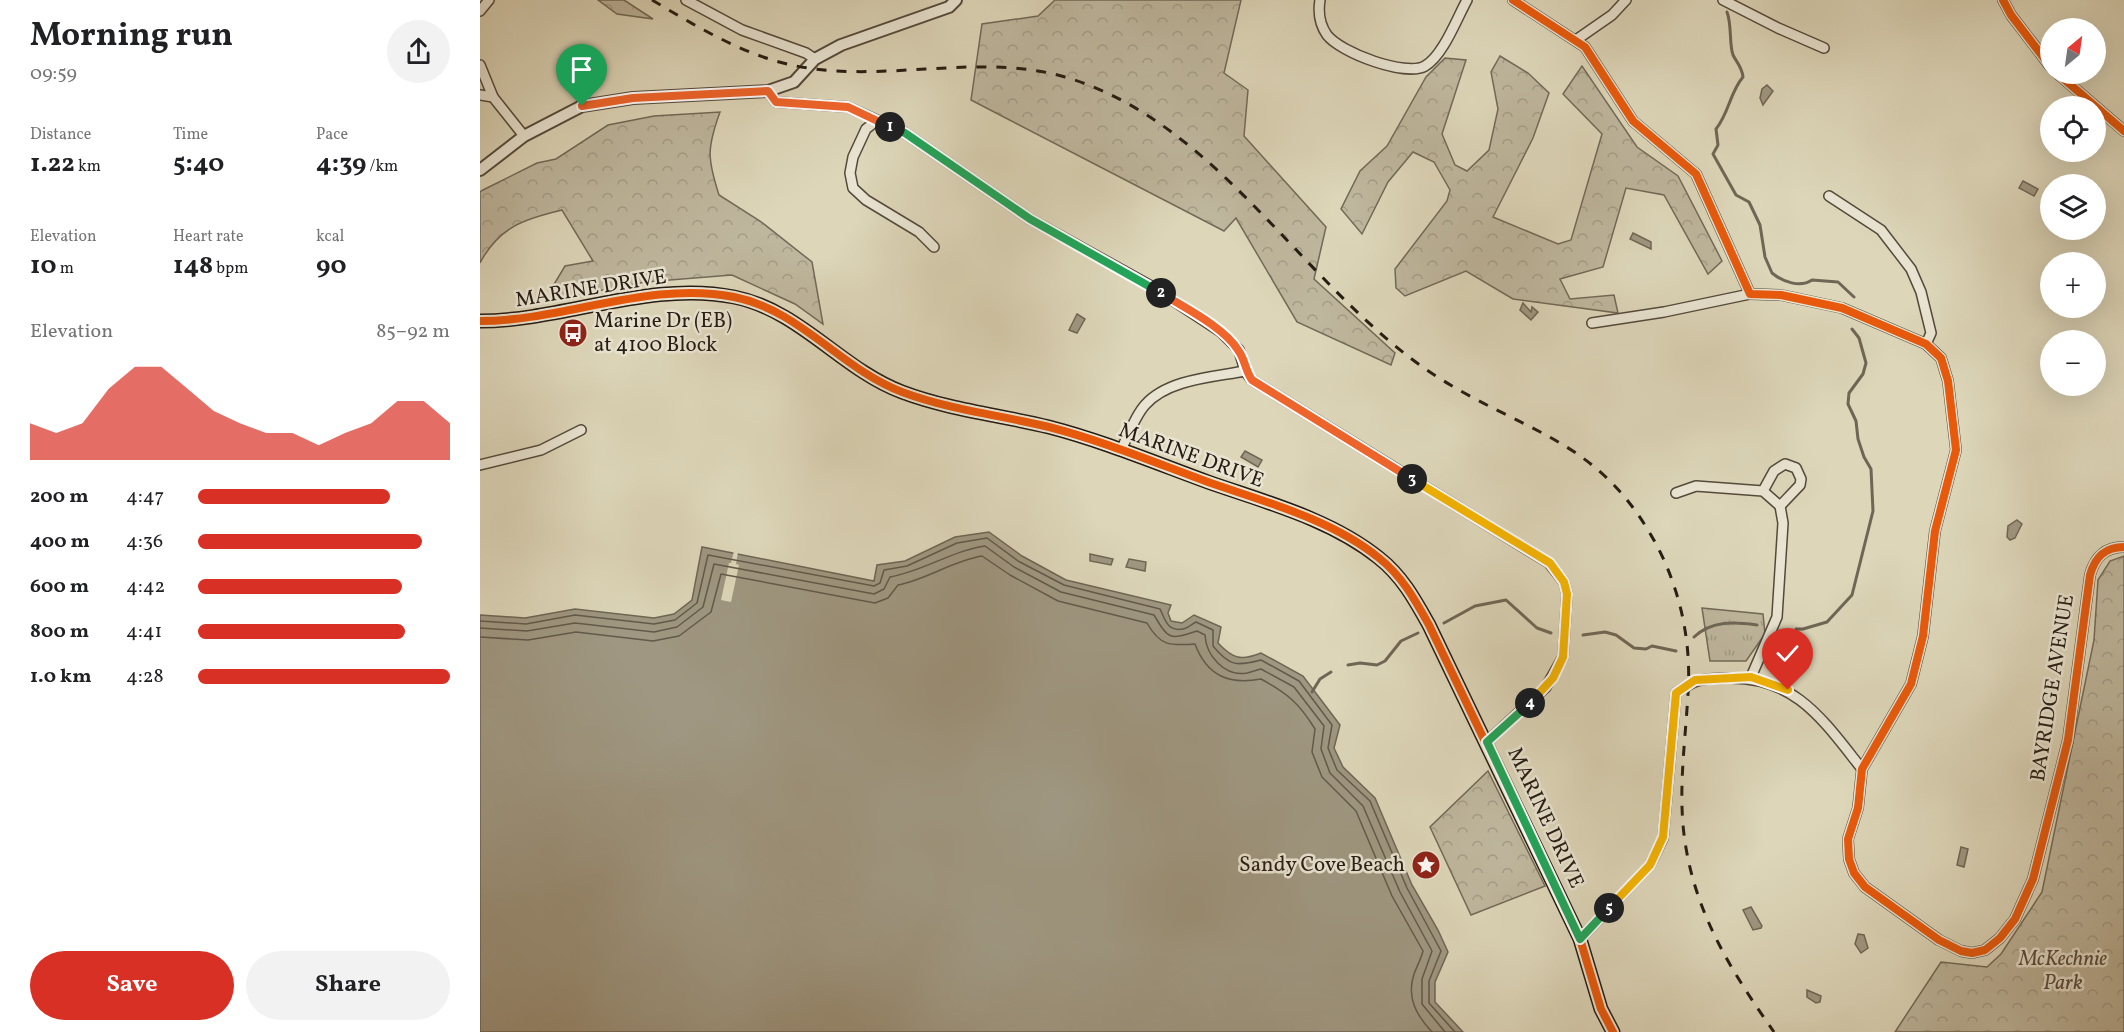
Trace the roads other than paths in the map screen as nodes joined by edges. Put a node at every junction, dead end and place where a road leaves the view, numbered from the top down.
1 (489, 0) edge
2 (686, 0) edge
3 (956, 0) edge
4 (1320, 0) edge
5 (1467, 0) edge
6 (1513, 0) edge
7 (1626, 0) edge
8 (1723, 0) edge
9 (2003, 0) edge
10 (480, 11) edge
11 (1576, 39) junction
12 (1824, 48) dead end
13 (2040, 53) edge
14 (815, 59) junction
15 (480, 65) edge
16 (2070, 84) edge
17 (768, 91) junction
18 (480, 95) edge
19 (493, 97) junction
20 (876, 121) junction
21 (2124, 131) edge
22 (524, 136) junction
23 (480, 170) edge
24 (1829, 196) dead end
25 (934, 247) dead end
26 (1750, 294) junction
27 (480, 321) edge
28 (1592, 323) dead end
29 (1926, 344) junction
30 (1245, 371) junction
31 (582, 430) dead end
32 (1121, 450) junction
33 (480, 465) edge
34 (1763, 491) junction
35 (1676, 493) dead end
36 (1780, 506) junction
37 (2124, 547) edge
38 (1751, 677) junction
39 (1490, 748) junction
40 (1862, 769) junction
41 (1580, 939) junction
42 (1613, 1032) edge

1 - 10 street
2 - 14 street
3 - 14 street
4 - 5 street
6 - 11 street
7 - 11 street
8 - 12 street
9 - 13 street
11 - 26 street
14 - 17 street
15 - 19 street
16 - 21 street
17 - 20 street
17 - 22 street
18 - 19 street
19 - 22 street
20 - 25 street
20 - 30 street
22 - 23 street
24 - 29 street
26 - 28 street, BAYRIDGE AVENUE
26 - 29 street, BAYRIDGE AVENUE
27 - 32 main road, MARINE DRIVE
29 - 40 street, BAYRIDGE AVENUE
30 - 32 street
30 - 39 street
31 - 33 street
32 - 39 main road, MARINE DRIVE
34 - 35 street
34 - 36 street
34 - 36 street
36 - 38 street
37 - 40 street, BAYRIDGE AVENUE
38 - 40 street
38 - 41 street
39 - 41 main road, MARINE DRIVE
41 - 42 main road, MARINE DRIVE

